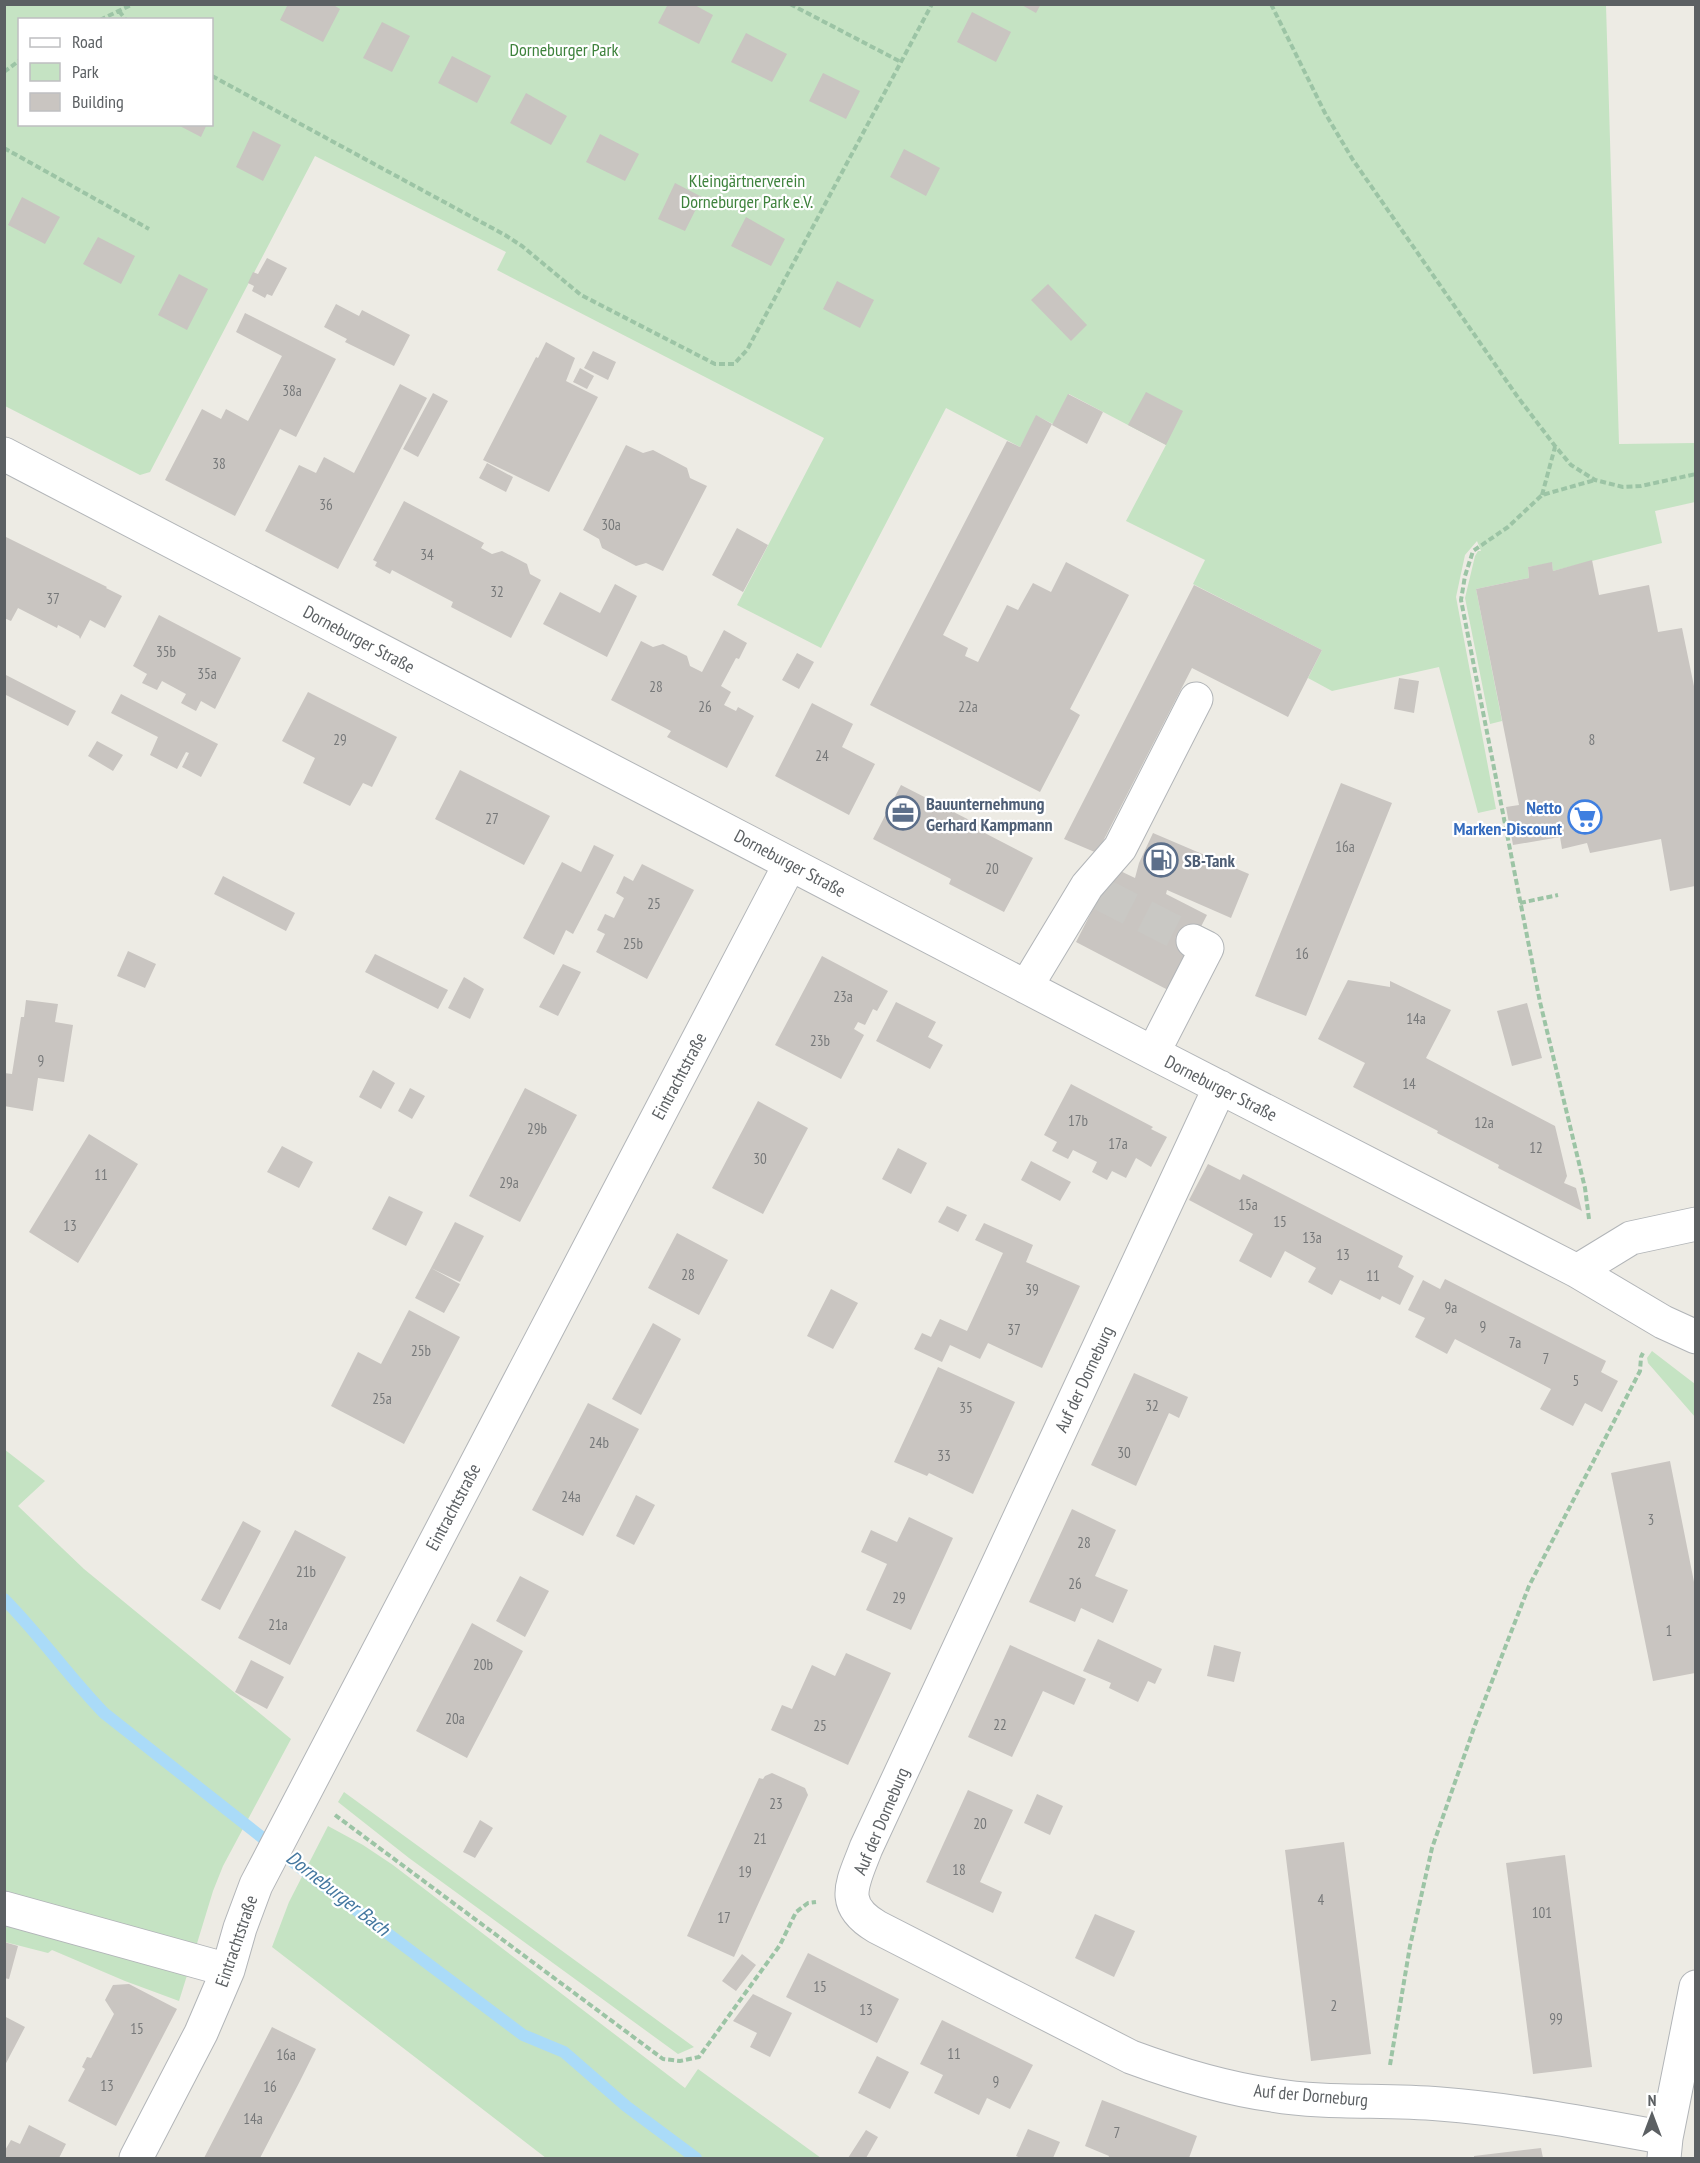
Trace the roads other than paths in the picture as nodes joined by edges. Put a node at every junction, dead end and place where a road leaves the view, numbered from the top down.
1 (4, 454) edge
2 (1196, 699) dead end
3 (790, 864) junction
4 (1193, 941) tunnel mouth
5 (1026, 987) junction
6 (1153, 1053) junction
7 (1220, 1087) junction
8 (1695, 1224) edge
9 (1577, 1271) junction
10 (1663, 1322) junction
11 (1695, 1337) edge
12 (1695, 1363) edge
13 (4, 1908) edge
14 (228, 1970) junction
15 (1695, 1987) edge
16 (1665, 2148) edge
17 (136, 2158) edge

1 - 3 street, Dorneburger Straße
2 - 5 street
3 - 5 street, Dorneburger Straße
3 - 14 street, Eintrachtstraße
4 - 6 street
5 - 6 street, Dorneburger Straße
6 - 7 street, Dorneburger Straße
7 - 9 street, Dorneburger Straße
7 - 16 street, Auf der Dorneburg
8 - 9 street
9 - 10 street, Dorneburger Straße
10 - 11 street, Dorneburger Straße
10 - 12 street, Dorneburger Straße
13 - 14 street
14 - 17 street, Eintrachtstraße
15 - 16 street

